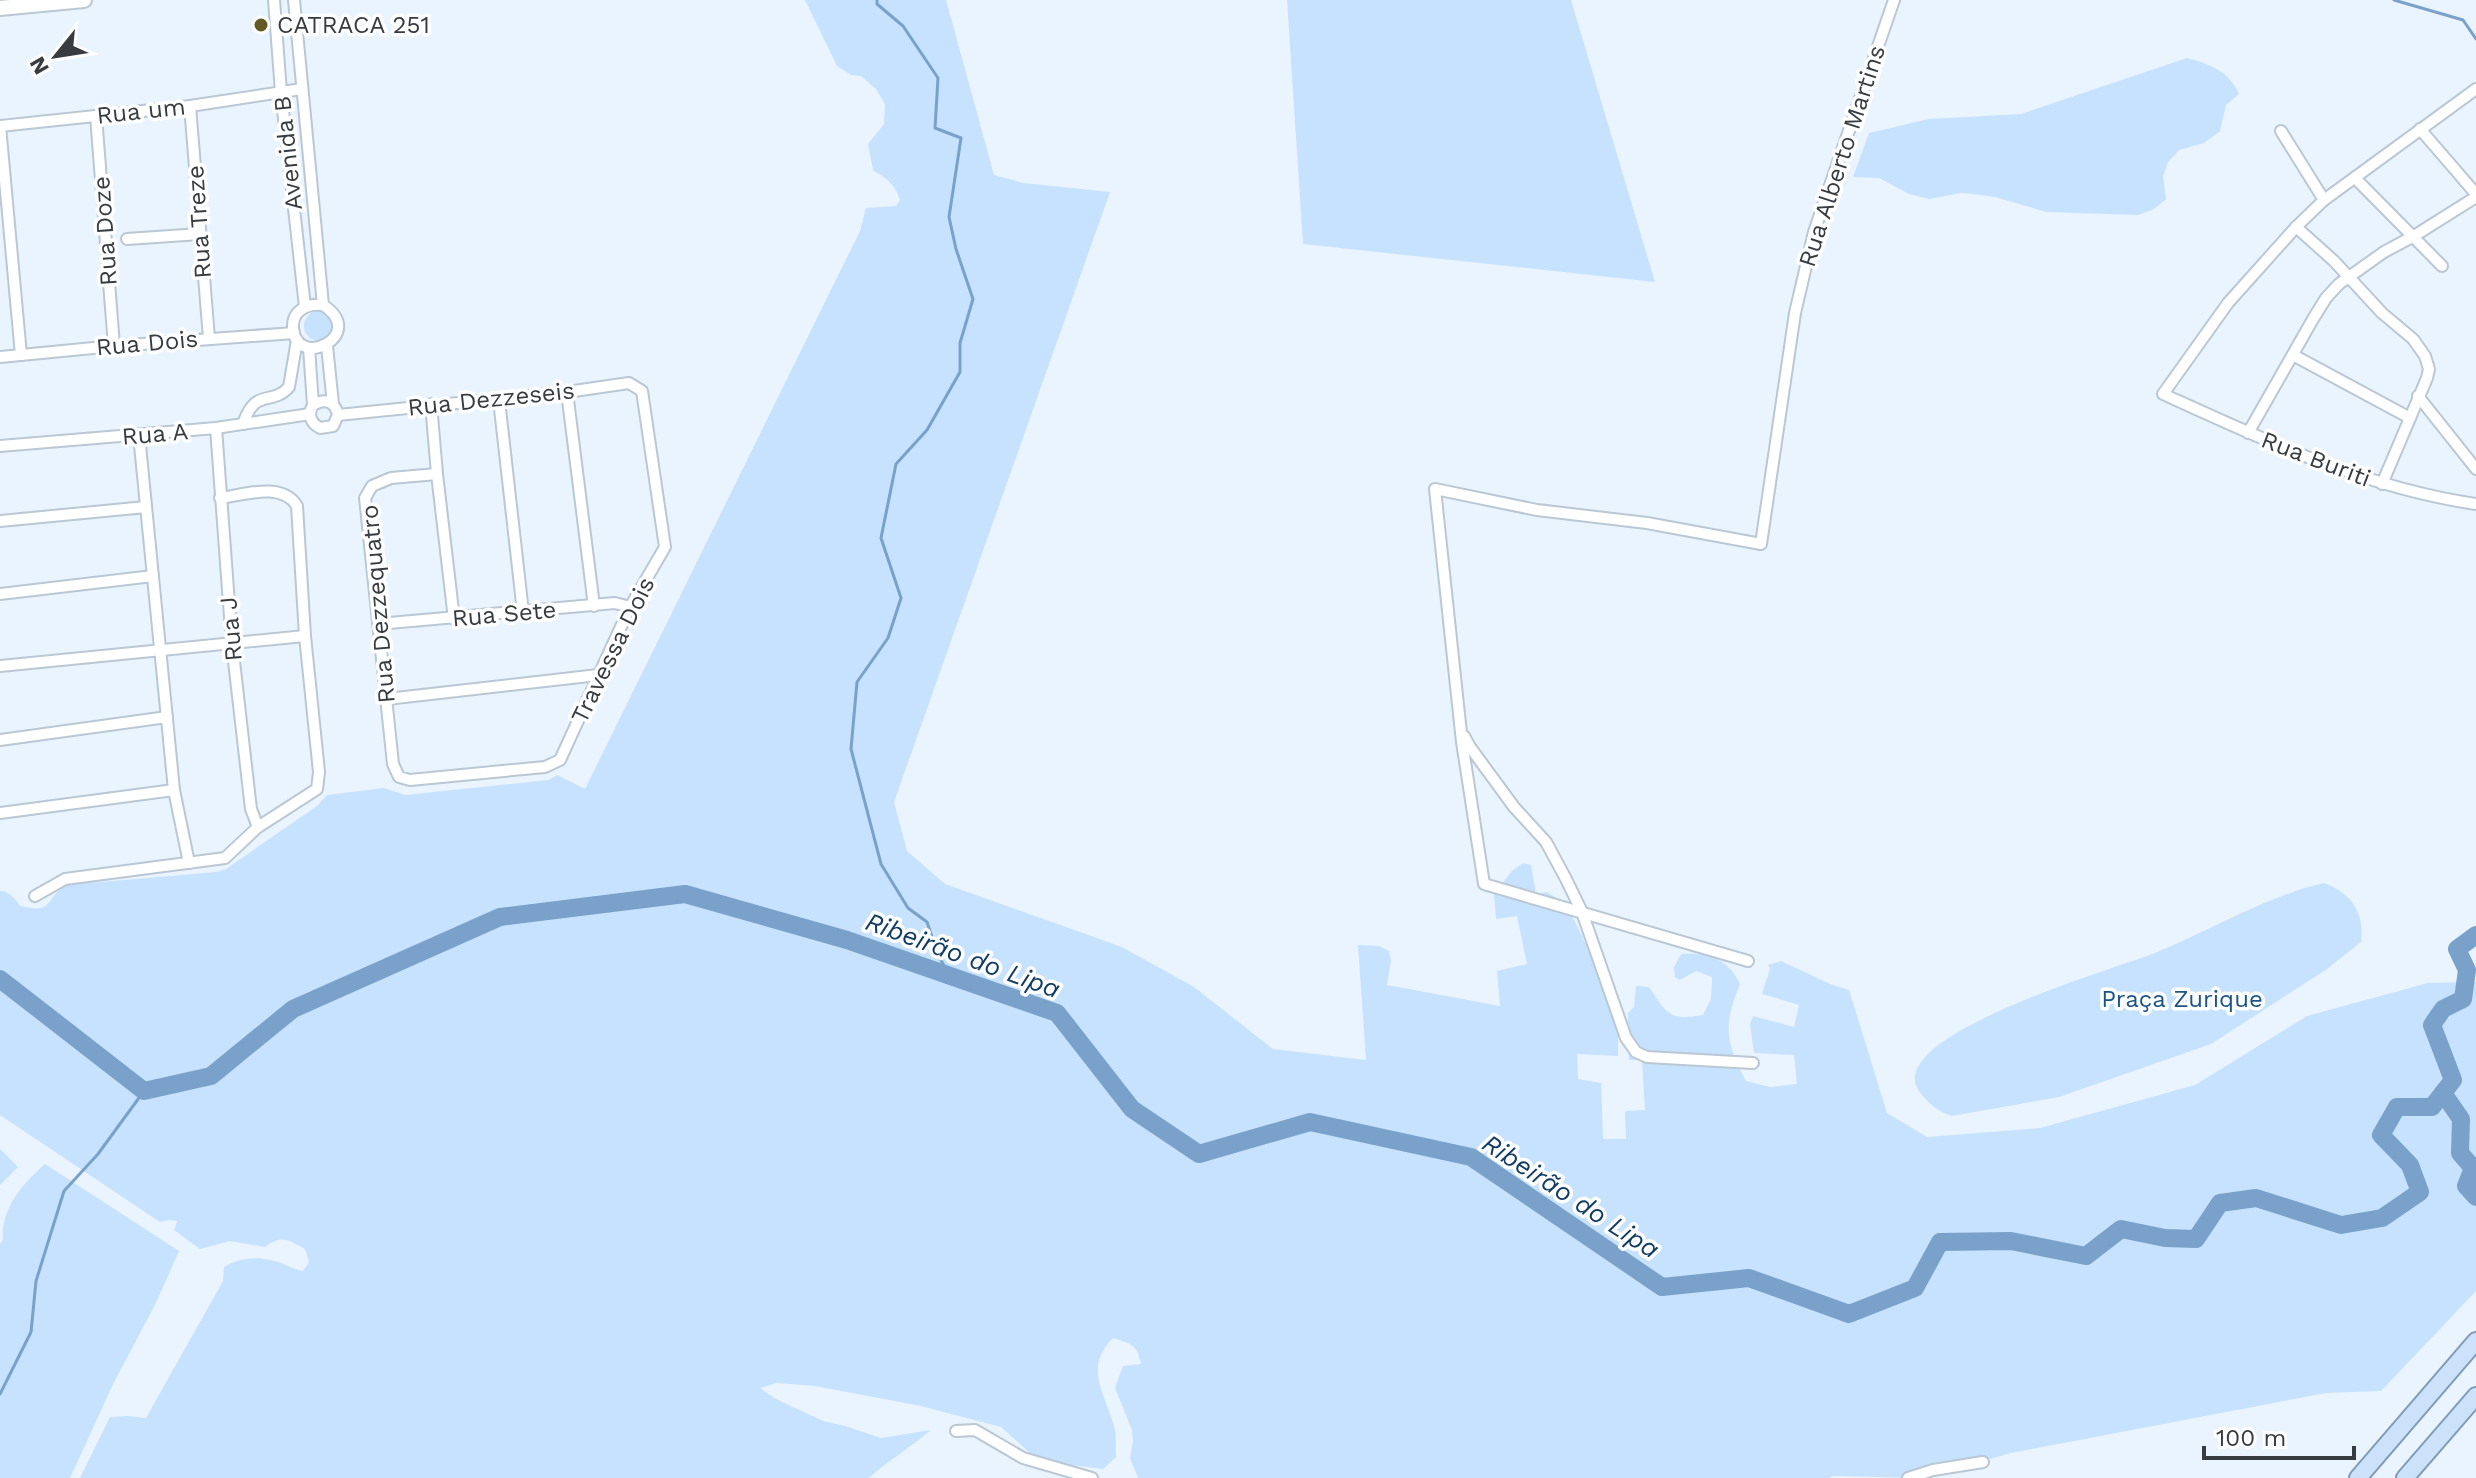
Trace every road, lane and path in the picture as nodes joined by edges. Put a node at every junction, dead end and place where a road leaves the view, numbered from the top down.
1 (84, 0) edge
2 (274, 0) edge
3 (294, 0) edge
4 (1894, 0) edge
5 (0, 8) edge
6 (302, 89) junction
7 (2476, 89) edge
8 (281, 92) junction
9 (190, 106) junction
10 (96, 116) junction
11 (0, 126) edge
12 (2420, 129) junction
13 (2281, 131) dead end
14 (2355, 178) junction
15 (2476, 196) edge
16 (2324, 200) junction
17 (2296, 227) junction
18 (200, 234) junction
19 (2414, 236) junction
20 (127, 239) dead end
21 (2442, 266) dead end
22 (2349, 276) junction
23 (323, 305) junction
24 (305, 307) junction
25 (296, 336) junction
26 (209, 338) junction
27 (114, 346) junction
28 (327, 346) junction
29 (309, 348) junction
30 (21, 355) junction
31 (2293, 355) junction
32 (0, 357) edge
33 (642, 391) joint
34 (567, 392) junction
35 (2418, 396) junction
36 (499, 400) junction
37 (333, 404) junction
38 (431, 404) junction
39 (312, 410) junction
40 (338, 415) junction
41 (2410, 418) junction
42 (243, 424) junction
43 (216, 428) junction
44 (2248, 433) junction
45 (139, 435) junction
46 (0, 446) edge
47 (2476, 469) edge
48 (437, 474) junction
49 (2382, 484) junction
50 (220, 498) junction
51 (2476, 504) edge
52 (146, 507) junction
53 (0, 521) edge
54 (153, 576) junction
55 (0, 594) edge
56 (594, 606) junction
57 (630, 607) junction
58 (523, 612) junction
59 (454, 619) junction
60 (378, 624) junction
61 (305, 636) junction
62 (232, 644) junction
63 (162, 649) junction
64 (0, 666) edge
65 (598, 675) junction
66 (387, 699) junction
67 (167, 717) junction
68 (1461, 730) junction
69 (0, 740) edge
70 (410, 780) joint
71 (174, 790) junction
72 (0, 813) edge
73 (258, 827) junction
74 (189, 863) junction
75 (35, 896) dead end
76 (1582, 912) junction
77 (1748, 961) dead end
78 (1753, 1063) dead end
79 (2476, 1341) edge
80 (2473, 1403) edge
81 (956, 1431) dead end
82 (1983, 1462) dead end
83 (1092, 1478) edge
84 (1908, 1478) edge
85 (2358, 1478) edge
86 (2405, 1478) edge

1 - 5 main road
2 - 8 street, Avenida B
3 - 6 street, Avenida B
4 - 68 street, Rua Alberto Martins
6 - 8 street, Rua um
6 - 23 street, Avenida B
7 - 12 street
8 - 9 street, Rua um
8 - 24 street, Avenida B
9 - 10 street, Rua um
9 - 18 street, Rua Treze
10 - 11 street, Rua um
10 - 27 street, Rua Doze
11 - 30 street
12 - 14 street
12 - 15 street
13 - 16 street
14 - 16 street
14 - 19 street
15 - 19 street
16 - 17 street
17 - 22 street
17 - 44 street, Rua Buriti
18 - 20 street
18 - 26 street, Rua Treze
19 - 21 street
19 - 22 street
22 - 31 street
22 - 35 street
23 - 24 street
23 - 28 street, Avenida B
24 - 25 street, Avenida B
25 - 26 street, Rua Dois
25 - 29 street
25 - 42 street, Avenida B
26 - 27 street, Rua Dois
27 - 30 street, Rua Dois
28 - 29 street
28 - 37 street
29 - 39 street
30 - 32 street, Rua Dois
31 - 41 street
31 - 44 street
33 - 34 street, Rua Dezzeseis
33 - 57 street, Travessa Dois
34 - 36 street, Rua Dezzeseis
34 - 56 street
35 - 41 street
35 - 47 street
36 - 38 street, Rua Dezzeseis
36 - 58 street
37 - 39 street
37 - 40 street
38 - 40 street, Rua Dezzeseis
38 - 48 street
39 - 40 street
39 - 42 street, Rua A
41 - 49 street
42 - 43 street, Rua A
43 - 45 street, Rua A
43 - 50 street, Rua J
44 - 49 street, Rua Buriti
45 - 46 street, Rua A
45 - 52 street
48 - 59 street
48 - 60 street, Rua Dezzequatro
49 - 51 street, Rua Buriti
50 - 61 street
50 - 62 street, Rua J
52 - 53 street
52 - 54 street
54 - 55 street
54 - 63 street
56 - 57 street, Rua Sete
56 - 58 street, Rua Sete
57 - 65 street, Travessa Dois
58 - 59 street, Rua Sete
59 - 60 street, Rua Sete
60 - 66 street, Rua Dezzequatro
61 - 62 street
61 - 73 street
62 - 63 street
62 - 73 street, Rua J
63 - 64 street
63 - 67 street
65 - 66 street
65 - 70 street, Travessa Dois
66 - 70 street, Rua Dezzequatro
67 - 69 street
67 - 71 street
68 - 76 street
68 - 76 street
71 - 72 street
71 - 74 street
73 - 74 street
74 - 75 street
76 - 77 street
76 - 78 street
79 - 85 main road
80 - 86 main road
81 - 83 street
82 - 84 street

